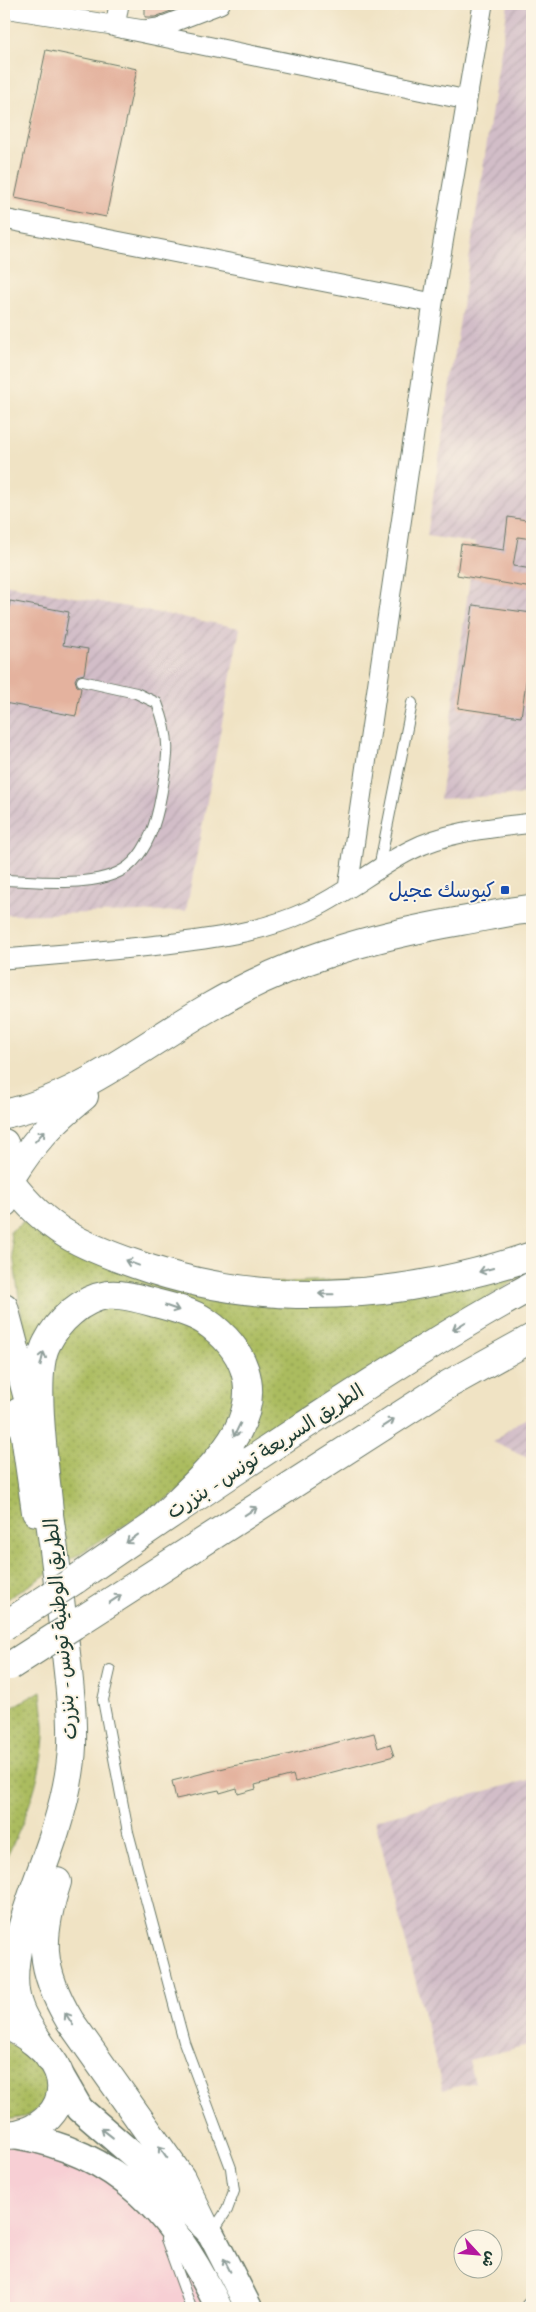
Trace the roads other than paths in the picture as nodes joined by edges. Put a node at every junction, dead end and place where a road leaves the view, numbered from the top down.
1 (119, 4) edge
2 (220, 4) edge
3 (483, 4) edge
4 (4, 8) edge
5 (115, 27) junction
6 (467, 100) junction
7 (4, 219) edge
8 (433, 303) junction
9 (82, 681) dead end
10 (412, 703) dead end
11 (532, 823) edge
12 (378, 869) junction
13 (4, 880) edge
14 (348, 888) junction
15 (532, 909) edge
16 (4, 959) edge
17 (134, 1056) junction
18 (4, 1114) edge
19 (4, 1143) edge
20 (9, 1187) edge
21 (532, 1256) edge
22 (532, 1286) edge
23 (4, 1308) edge
24 (532, 1338) edge
25 (4, 1354) edge
26 (49, 1512) junction
27 (157, 1522) junction
28 (4, 1626) edge
29 (7, 1668) edge
30 (110, 1670) dead end
31 (69, 1679) junction
32 (4, 1936) edge
33 (4, 2024) edge
34 (54, 2065) junction
35 (9, 2135) edge
36 (46, 2140) junction
37 (69, 2162) dead end
38 (113, 2186) dead end
39 (207, 2230) junction
40 (192, 2308) edge
41 (218, 2308) edge
42 (248, 2308) edge

1 - 5 street
2 - 5 street
3 - 6 street
4 - 5 street
5 - 6 street
6 - 8 street
7 - 8 street
8 - 14 street
9 - 13 lane
10 - 12 lane
11 - 12 street
12 - 14 street
14 - 16 street
15 - 17 main road
17 - 18 main road
20 -> 17 main road
19 - 20 main road
21 -> 20 main road
22 -> 27 main road, الطريق السريعة تونس - بنزرت
23 - 26 main road, الطريق الوطنية تونس - بنزرت
29 -> 24 main road, bridge
25 - 32 main road, الطريق الوطنية تونس - بنزرت
26 -> 27 main road
26 - 31 main road, الطريق الوطنية تونس - بنزرت
27 -> 28 main road, الطريق السريعة تونس - بنزرت, bridge
30 - 39 lane
31 - 34 main road, الطريق الوطنية تونس - بنزرت
39 -> 31 main road
33 - 34 main road
34 - 35 main road, الطريق الوطنية تونس - بنزرت
39 -> 34 street
35 - 36 street
36 - 37 lane
36 - 41 street
38 - 40 lane
42 -> 39 street

